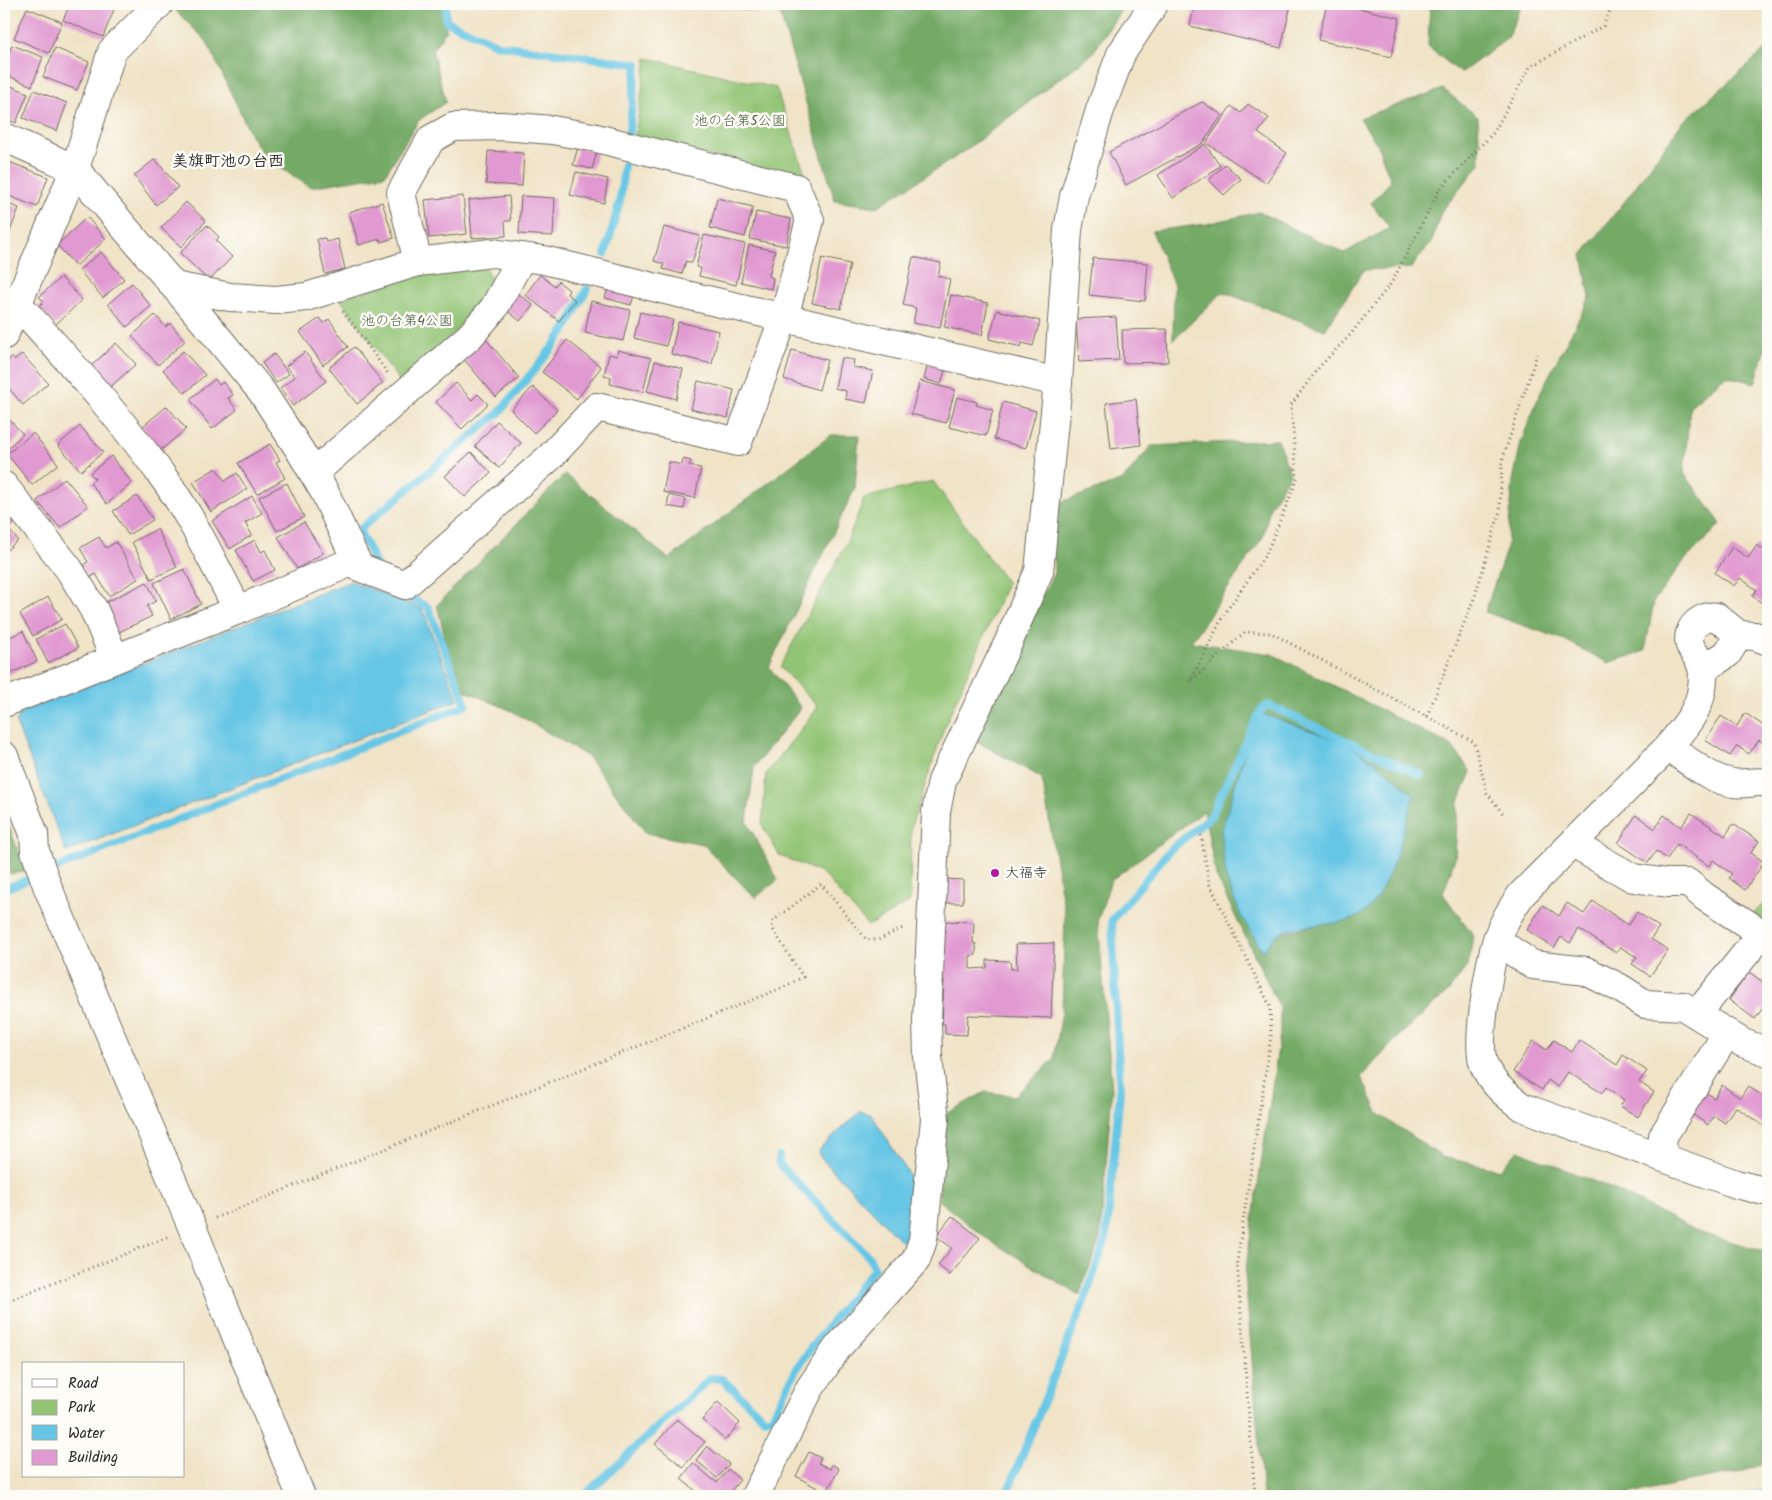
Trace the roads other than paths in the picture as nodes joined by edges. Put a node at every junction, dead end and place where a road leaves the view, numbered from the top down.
1 (159, 4) edge
2 (1154, 4) edge
3 (4, 137) edge
4 (75, 169) junction
5 (522, 257) junction
6 (418, 262) junction
7 (174, 286) junction
8 (17, 303) junction
9 (784, 317) junction
10 (4, 335) edge
11 (1058, 382) junction
12 (314, 473) junction
13 (4, 486) edge
14 (358, 563) junction
15 (238, 610) junction
16 (1739, 634) junction
17 (1768, 641) edge
18 (115, 659) junction
19 (1703, 673) junction
20 (4, 703) edge
21 (1668, 747) junction
22 (4, 756) edge
23 (1768, 783) edge
24 (1573, 844) junction
25 (1767, 936) edge
26 (1497, 941) junction
27 (1696, 1014) junction
28 (1727, 1034) junction
29 (1768, 1052) edge
30 (1661, 1156) junction
31 (1768, 1192) edge
32 (766, 1493) edge
33 (301, 1496) edge

1 - 4 street
2 - 11 street
3 - 4 street
4 - 7 street
4 - 8 street
5 - 6 street
5 - 9 street
5 - 12 street
6 - 7 street
6 - 9 street
7 - 12 street
8 - 10 street
8 - 15 street
9 - 11 street
9 - 14 street
11 - 32 street
12 - 14 street
13 - 18 street
14 - 15 street
15 - 18 street
16 - 17 street
16 - 19 street
16 - 19 street
18 - 20 street
19 - 21 street
21 - 23 street
21 - 24 street
22 - 33 street
24 - 25 street
24 - 26 street
25 - 27 street
26 - 27 street
26 - 30 street
27 - 28 street
28 - 29 street
28 - 30 street
30 - 31 street

